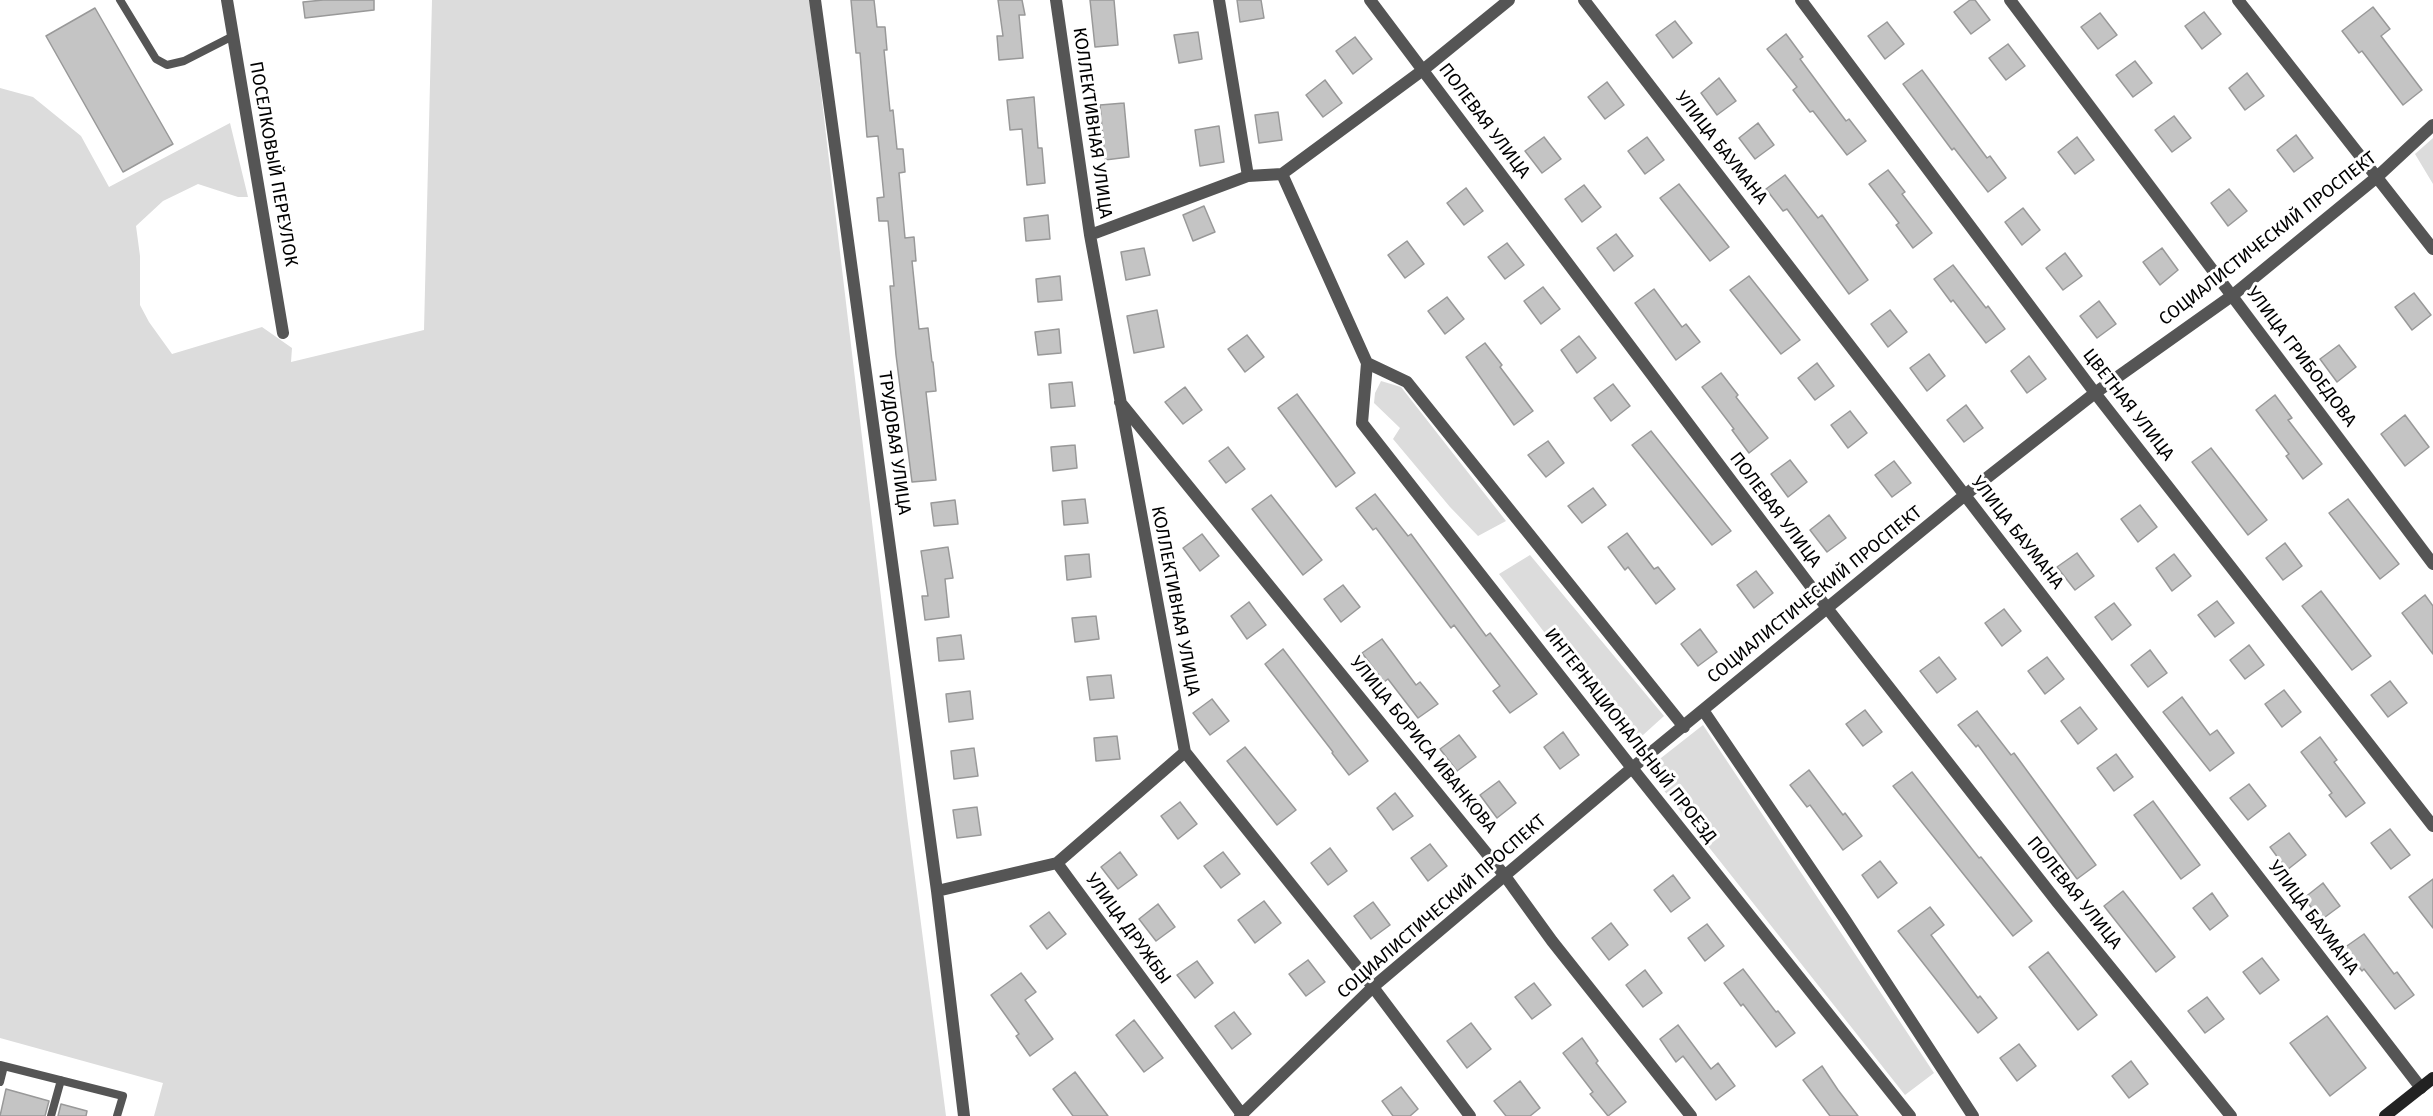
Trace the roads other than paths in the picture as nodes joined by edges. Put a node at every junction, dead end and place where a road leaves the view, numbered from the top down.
1 (120, 0) edge
2 (226, 0) edge
3 (816, 0) edge
4 (1056, 0) edge
5 (1218, 0) edge
6 (1370, 0) edge
7 (1509, 0) edge
8 (1584, 0) edge
9 (1801, 0) edge
10 (2010, 0) edge
11 (2238, 0) edge
12 (233, 36) junction
13 (1423, 70) junction
14 (2433, 125) edge
15 (1282, 174) junction
16 (1248, 176) junction
17 (2377, 177) junction
18 (1090, 236) junction
19 (2433, 249) edge
20 (2233, 295) junction
21 (283, 333) dead end
22 (1368, 363) junction
23 (2096, 393) junction
24 (1119, 401) junction
25 (1965, 495) junction
26 (2433, 564) edge
27 (1827, 608) junction
28 (1703, 710) junction
29 (1684, 727) junction
30 (1185, 752) junction
31 (1632, 768) junction
32 (2433, 826) edge
33 (1057, 863) junction
34 (1505, 876) junction
35 (937, 891) junction
36 (1373, 987) junction
37 (2, 1066) edge
38 (2433, 1078) edge
39 (61, 1080) junction
40 (0, 1082) edge
41 (2421, 1088) junction
42 (1241, 1115) edge
43 (51, 1116) edge
44 (117, 1116) edge
45 (964, 1116) edge
46 (1470, 1116) edge
47 (1691, 1116) edge
48 (1910, 1116) edge
49 (1973, 1116) edge
50 (2231, 1116) edge
51 (2385, 1116) edge

1 - 12 lane
2 - 12 street, ПОСЕЛКОВЫЙ ПЕРЕУЛОК
3 - 35 street, ТРУДОВАЯ УЛИЦА
4 - 18 street, КОЛЛЕКТИВНАЯ УЛИЦА
5 - 16 street
6 - 13 street, ПОЛЕВАЯ УЛИЦА
7 - 13 street
8 - 25 street, УЛИЦА БАУМАНА
9 - 23 street, ЦВЕТНАЯ УЛИЦА
10 - 20 street, УЛИЦА ГРИБОЕДОВА
11 - 17 street
12 - 21 street, ПОСЕЛКОВЫЙ ПЕРЕУЛОК
13 - 15 street
13 - 27 street, ПОЛЕВАЯ УЛИЦА
14 - 17 street, СОЦИАЛИСТИЧЕСКИЙ ПРОСПЕКТ
15 - 16 street
15 - 22 street
16 - 18 street
17 - 19 street
17 - 20 street, СОЦИАЛИСТИЧЕСКИЙ ПРОСПЕКТ
18 - 24 street, КОЛЛЕКТИВНАЯ УЛИЦА
20 - 23 street, СОЦИАЛИСТИЧЕСКИЙ ПРОСПЕКТ
20 - 26 street, УЛИЦА ГРИБОЕДОВА
22 - 29 street
22 - 31 street, ИНТЕРНАЦИОНАЛЬНЫЙ ПРОЕЗД
23 - 25 street, СОЦИАЛИСТИЧЕСКИЙ ПРОСПЕКТ
23 - 32 street, ЦВЕТНАЯ УЛИЦА
24 - 30 street, КОЛЛЕКТИВНАЯ УЛИЦА
24 - 34 street, УЛИЦА БОРИСА ИВАНКОВА
25 - 27 street, СОЦИАЛИСТИЧЕСКИЙ ПРОСПЕКТ
25 - 41 street, УЛИЦА БАУМАНА
27 - 28 street, СОЦИАЛИСТИЧЕСКИЙ ПРОСПЕКТ
27 - 50 street, ПОЛЕВАЯ УЛИЦА
28 - 29 street, СОЦИАЛИСТИЧЕСКИЙ ПРОСПЕКТ
28 - 49 street
29 - 31 street, СОЦИАЛИСТИЧЕСКИЙ ПРОСПЕКТ
30 - 33 street
30 - 36 street, КОЛЛЕКТИВНАЯ УЛИЦА
31 - 34 street, СОЦИАЛИСТИЧЕСКИЙ ПРОСПЕКТ
31 - 48 street, ИНТЕРНАЦИОНАЛЬНЫЙ ПРОЕЗД
33 - 35 street
33 - 42 street, УЛИЦА ДРУЖБЫ
34 - 36 street, СОЦИАЛИСТИЧЕСКИЙ ПРОСПЕКТ
34 - 47 street, УЛИЦА БОРИСА ИВАНКОВА
35 - 45 street, ТРУДОВАЯ УЛИЦА
36 - 42 street, СОЦИАЛИСТИЧЕСКИЙ ПРОСПЕКТ
36 - 46 street, КОЛЛЕКТИВНАЯ УЛИЦА
37 - 39 lane
37 - 40 lane
38 - 41 main road
39 - 43 lane
39 - 44 lane
41 - 51 main road

